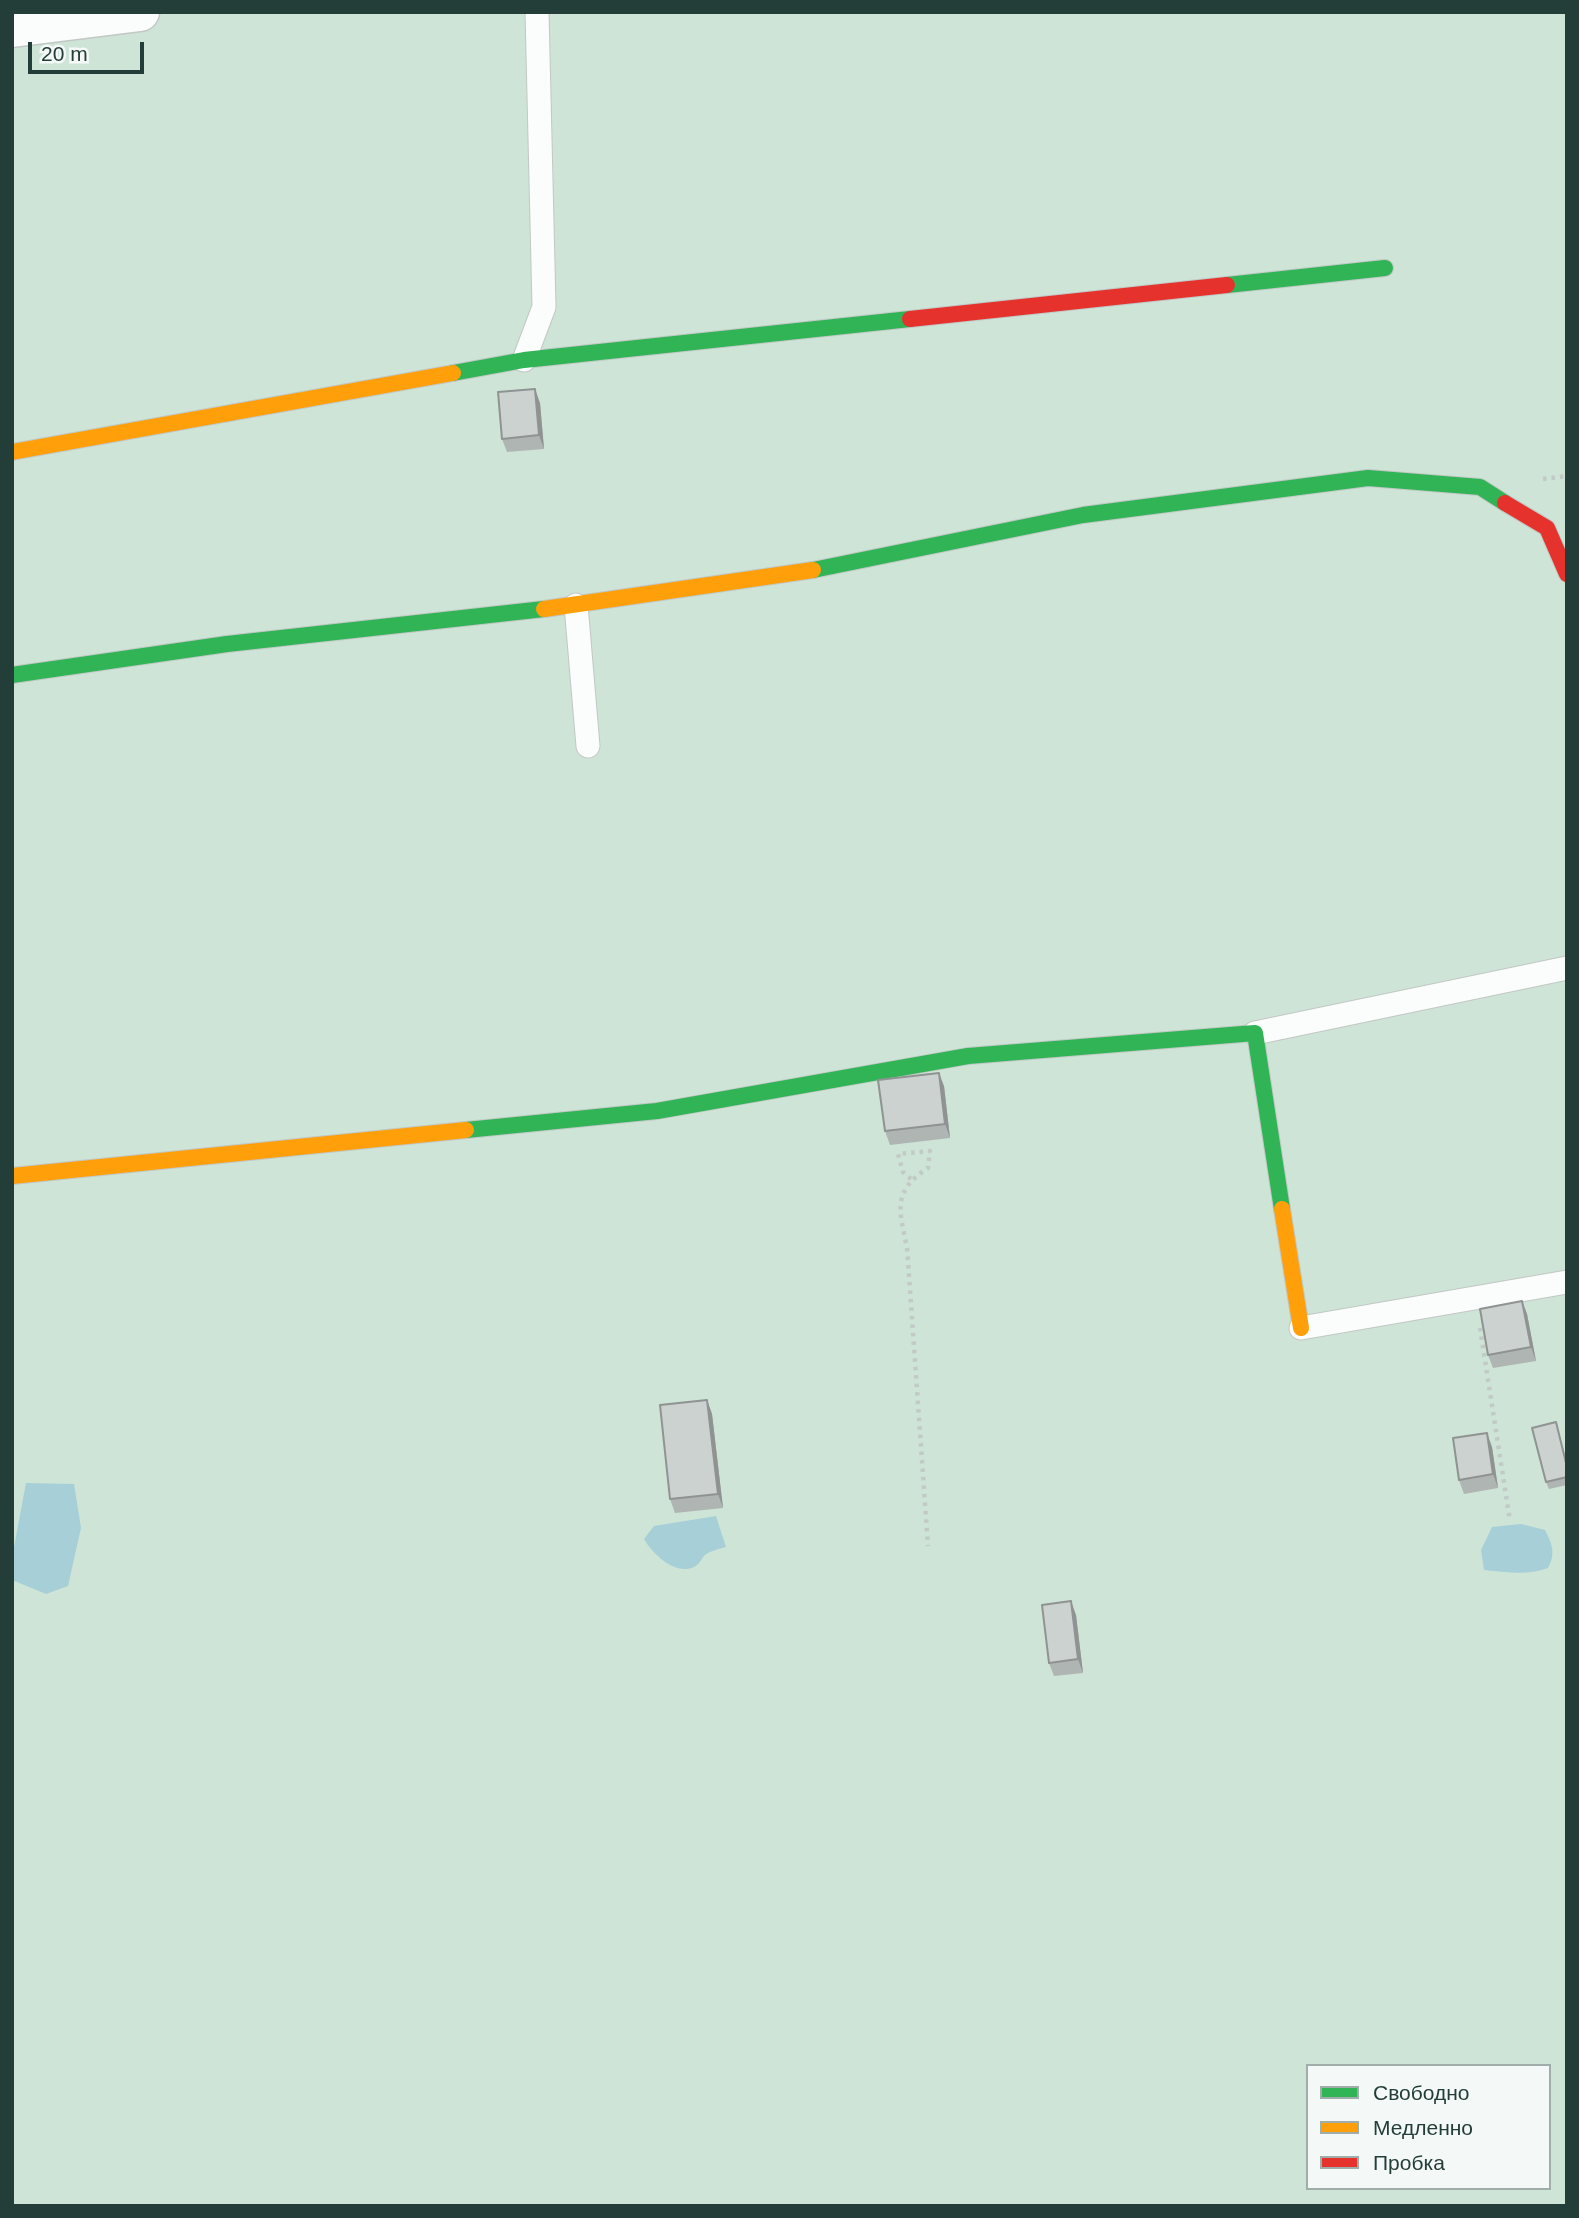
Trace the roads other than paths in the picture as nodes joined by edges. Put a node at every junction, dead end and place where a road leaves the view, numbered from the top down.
1 (140, 12) edge
2 (537, 12) edge
3 (12, 27) edge
4 (1385, 268) dead end
5 (524, 360) junction
6 (12, 453) edge
7 (1567, 574) edge
8 (576, 605) junction
9 (12, 675) edge
10 (587, 746) dead end
11 (1567, 968) edge
12 (1255, 1033) junction
13 (12, 1176) edge
14 (1567, 1282) edge
15 (1301, 1328) joint

1 - 3 street
2 - 5 lane
4 - 5 street
5 - 6 street
7 - 8 street
8 - 9 street
8 - 10 lane
11 - 12 lane
12 - 13 street
12 - 15 street
14 - 15 lane

